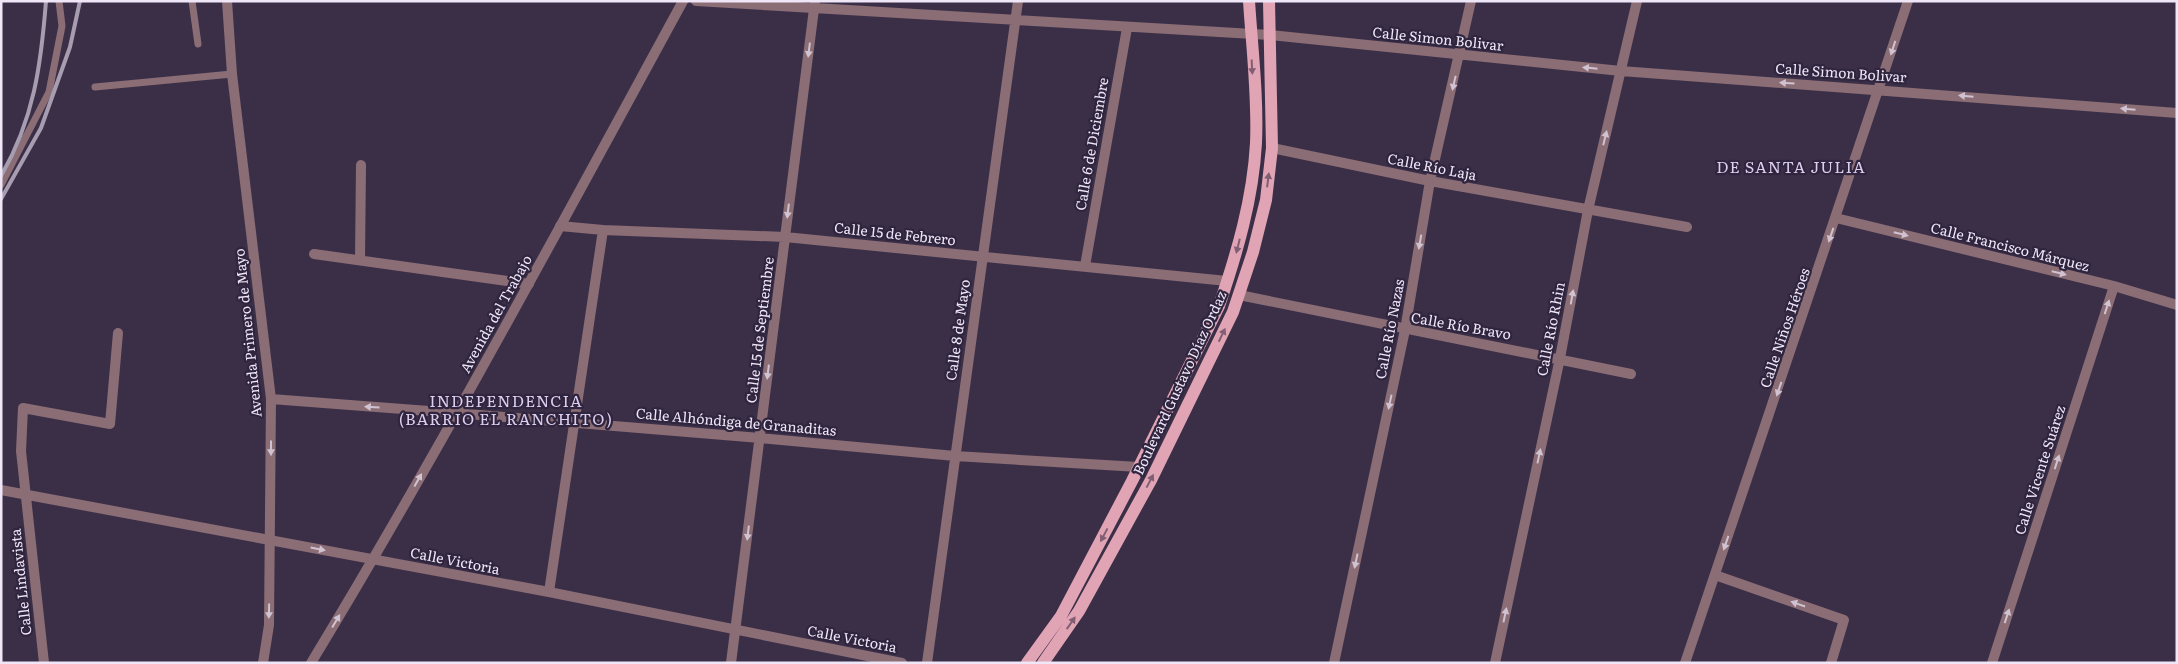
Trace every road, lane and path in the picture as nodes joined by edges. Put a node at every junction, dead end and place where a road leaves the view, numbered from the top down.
1 (59, 1) edge
2 (192, 1) edge
3 (227, 1) edge
4 (683, 1) edge
5 (696, 1) edge
6 (1018, 1) edge
7 (1249, 1) edge
8 (1270, 1) edge
9 (1471, 1) edge
10 (1637, 1) edge
11 (1908, 1) edge
12 (814, 5) edge
13 (1015, 20) junction
14 (1127, 28) junction
15 (1251, 35) junction
16 (1270, 35) junction
17 (198, 44) dead end
18 (1460, 54) junction
19 (1621, 71) junction
20 (232, 74) junction
21 (95, 87) dead end
22 (1880, 90) junction
23 (2177, 113) edge
24 (1272, 148) junction
25 (361, 165) dead end
26 (1430, 181) junction
27 (1, 185) edge
28 (1588, 210) junction
29 (1836, 218) junction
30 (560, 226) junction
31 (1687, 227) dead end
32 (603, 230) junction
33 (785, 237) junction
34 (314, 254) dead end
35 (982, 256) junction
36 (360, 260) junction
37 (1085, 266) junction
38 (1227, 281) junction
39 (528, 284) junction
40 (2114, 286) junction
41 (1239, 295) junction
42 (2177, 305) edge
43 (1405, 330) junction
44 (118, 333) dead end
45 (1560, 358) junction
46 (1631, 374) dead end
47 (271, 399) junction
48 (456, 413) junction
49 (572, 422) junction
50 (760, 438) junction
51 (955, 456) junction
52 (1139, 467) junction
53 (1, 490) edge
54 (26, 496) junction
55 (270, 540) junction
56 (374, 559) junction
57 (1715, 575) junction
58 (549, 592) junction
59 (735, 630) junction
60 (44, 663) edge
61 (263, 663) edge
62 (311, 663) edge
63 (731, 663) edge
64 (902, 663) edge
65 (927, 663) edge
66 (1027, 663) edge
67 (1043, 663) edge
68 (1334, 663) edge
69 (1495, 663) edge
70 (1685, 663) edge
71 (1831, 663) edge
72 (1992, 663) edge

1 - 27 lane
2 - 17 lane
3 - 20 street, Avenida Primero de Mayo
4 - 30 street, Avenida del Trabajo
5 - 12 street, Calle Simon Bolivar
6 - 13 street, Calle 8 de Mayo
7 - 15 main road, Boulevard Gustavo Díaz Ordaz
8 - 16 main road, Boulevard Gustavo Díaz Ordaz
9 - 18 street, Calle Río Nazas
10 - 19 street, Calle Río Rhin
11 -> 22 street, Calle Niños Héroes
12 - 13 street, Calle Simon Bolivar
12 -> 33 street, Calle 15 de Septiembre
13 - 14 street, Calle Simon Bolivar
13 - 35 street, Calle 8 de Mayo
14 - 15 street, Calle Simon Bolivar
14 - 37 street, Calle 6 de Diciembre
15 - 16 street, Calle Simon Bolivar
15 -> 38 main road, Boulevard Gustavo Díaz Ordaz
16 - 18 street, Calle Simon Bolivar
16 - 24 main road, Boulevard Gustavo Díaz Ordaz
19 -> 18 street, Calle Simon Bolivar
18 -> 26 street, Calle Río Nazas
22 -> 19 street, Calle Simon Bolivar
28 -> 19 street, Calle Río Rhin
20 - 21 lane
20 - 47 street, Avenida Primero de Mayo
23 -> 22 street, Calle Simon Bolivar
22 - 29 street, Calle Niños Héroes
24 - 26 street, Calle Río Laja
41 -> 24 main road, Boulevard Gustavo Díaz Ordaz
25 - 36 street
26 - 28 street, Calle Río Laja
26 -> 43 street, Calle Río Nazas
28 - 31 street, Calle Río Laja
45 -> 28 street, Calle Río Rhin
29 -> 40 street, Calle Francisco Márquez
29 -> 57 street, Calle Niños Héroes
30 - 32 street, Calle 15 de Febrero
30 - 39 street, Avenida del Trabajo
32 - 33 street, Calle 15 de Febrero
32 - 49 street
33 - 35 street, Calle 15 de Febrero
33 -> 50 street, Calle 15 de Septiembre
34 - 36 street
35 - 37 street, Calle 15 de Febrero
35 - 51 street, Calle 8 de Mayo
36 - 39 street
37 - 38 street, Calle 15 de Febrero
38 - 52 main road, Boulevard Gustavo Díaz Ordaz
39 - 48 street, Avenida del Trabajo
40 - 42 street, Calle Francisco Márquez
72 -> 40 street, Calle Vicente Suárez
41 - 43 street, Calle Río Bravo
67 -> 41 main road, Boulevard Gustavo Díaz Ordaz
43 - 45 street, Calle Río Bravo
43 -> 68 street, Calle Río Nazas
44 - 54 street, Calle Lindavista
45 - 46 street, Calle Río Bravo
69 -> 45 street, Calle Río Rhin
48 -> 47 street, Calle Alhóndiga de Granaditas
47 -> 55 street, Avenida Primero de Mayo
48 - 49 street, Calle Alhóndiga de Granaditas
56 -> 48 street, Avenida del Trabajo
49 - 50 street, Calle Alhóndiga de Granaditas
49 - 58 street
50 - 51 street, Calle Alhóndiga de Granaditas
50 -> 59 street, Calle 15 de Septiembre
51 - 52 street, Calle Alhóndiga de Granaditas
51 - 65 street, Calle 8 de Mayo
52 -> 66 main road, Boulevard Gustavo Díaz Ordaz
53 - 54 street, Calle Victoria
54 - 55 street, Calle Victoria
54 - 60 street, Calle Lindavista
55 -> 56 street, Calle Victoria
55 -> 61 street, Avenida Primero de Mayo
56 - 58 street, Calle Victoria
62 -> 56 street, Avenida del Trabajo
57 - 70 street, Calle Niños Héroes
71 -> 57 street
58 - 59 street, Calle Victoria
59 - 63 street, Calle 15 de Septiembre
59 - 64 street, Calle Victoria

